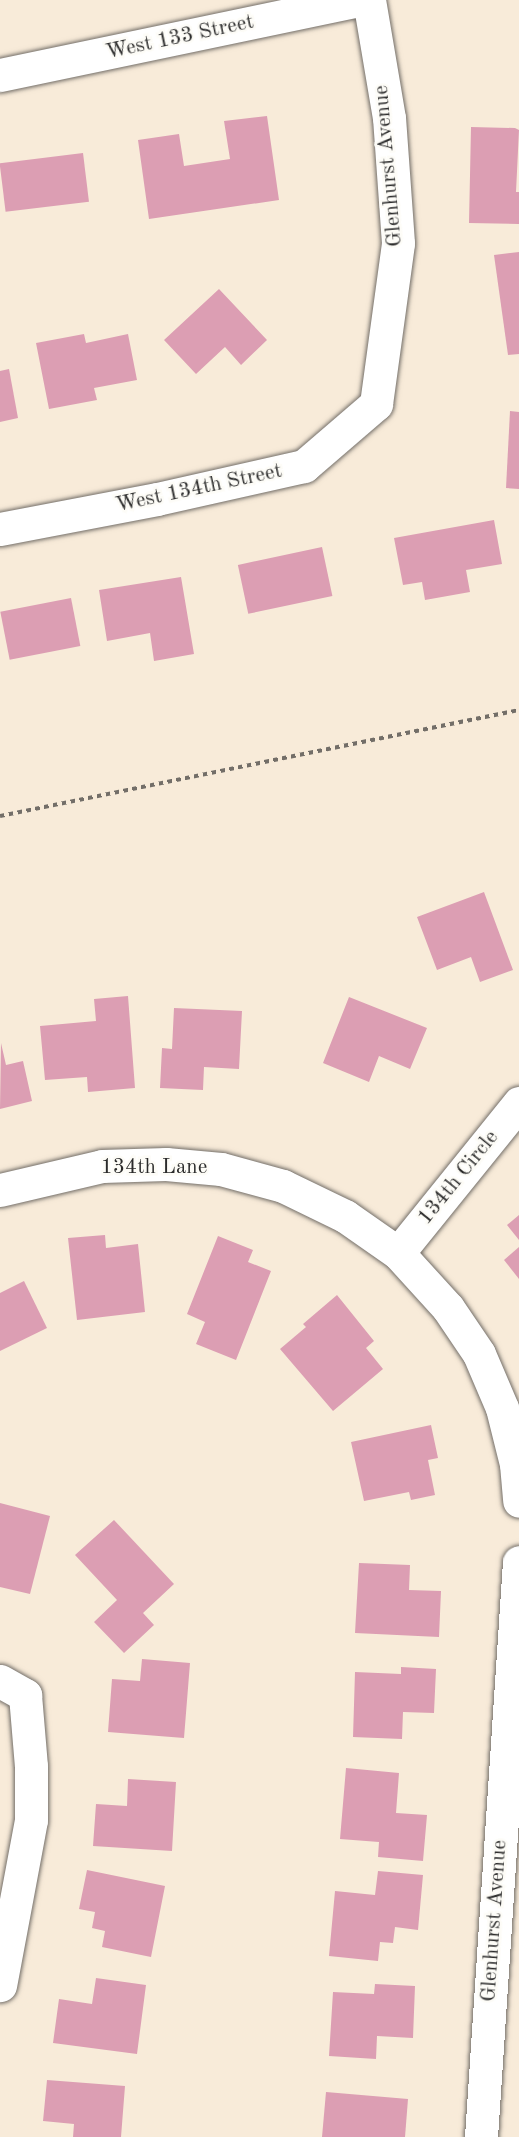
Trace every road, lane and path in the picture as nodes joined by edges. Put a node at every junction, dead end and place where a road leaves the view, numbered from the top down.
1 (359, 0) edge
2 (369, 0) edge
3 (0, 75) edge
4 (376, 404) joint
5 (0, 529) edge
6 (519, 710) edge
7 (0, 816) edge
8 (519, 1103) edge
9 (0, 1190) edge
10 (398, 1253) junction
11 (519, 1501) edge
12 (519, 1562) edge
13 (13, 1688) edge
14 (0, 1985) edge
15 (481, 2137) edge

1 - 3 street, West 133 Street
2 - 4 street, Glenhurst Avenue
4 - 5 street, West 134th Street
6 - 7 path
8 - 10 street, 134th Circle
9 - 10 street, 134th Lane
10 - 11 street
12 - 15 street, Glenhurst Avenue
13 - 14 street

